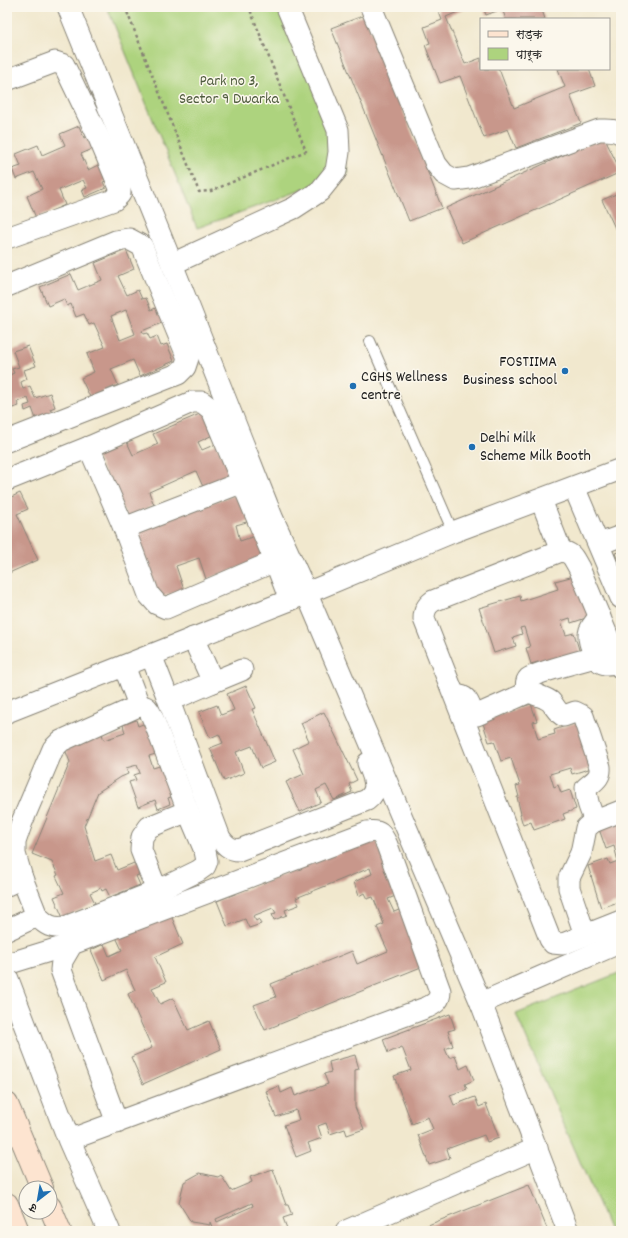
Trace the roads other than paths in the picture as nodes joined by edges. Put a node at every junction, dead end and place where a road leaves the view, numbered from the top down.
1 (68, 7) edge
2 (287, 7) edge
3 (371, 7) edge
4 (7, 80) edge
5 (109, 134) junction
6 (621, 134) edge
7 (7, 238) edge
8 (172, 264) junction
9 (7, 286) edge
10 (370, 341) dead end
11 (7, 441) edge
12 (89, 447) junction
13 (621, 469) edge
14 (7, 480) edge
15 (243, 482) junction
16 (574, 487) junction
17 (541, 500) junction
18 (124, 528) junction
19 (453, 532) junction
20 (621, 536) edge
21 (599, 544) junction
22 (561, 551) junction
23 (275, 561) junction
24 (298, 596) junction
25 (621, 598) edge
26 (600, 617) junction
27 (193, 638) junction
28 (151, 655) junction
29 (595, 657) junction
30 (620, 665) edge
31 (124, 666) junction
32 (242, 670) dead end
33 (213, 682) junction
34 (529, 692) junction
35 (455, 698) junction
36 (169, 701) junction
37 (139, 705) junction
38 (346, 708) dead end
39 (7, 712) edge
40 (382, 790) junction
41 (188, 811) junction
42 (621, 811) edge
43 (595, 821) junction
44 (14, 881) edge
45 (157, 891) junction
46 (37, 916) junction
47 (621, 921) edge
48 (7, 930) edge
49 (585, 935) junction
50 (621, 942) edge
51 (72, 944) junction
52 (7, 964) edge
53 (7, 978) edge
54 (481, 1003) junction
55 (7, 1104) edge
56 (117, 1123) junction
57 (69, 1140) junction
58 (537, 1148) junction
59 (39, 1180) edge
60 (7, 1204) edge
61 (55, 1220) edge
62 (18, 1231) edge
63 (60, 1231) edge
64 (109, 1231) edge
65 (346, 1231) edge
66 (568, 1231) edge

1 - 5 street
2 - 8 street
3 - 6 street
4 - 5 street
5 - 7 street
5 - 8 street
8 - 24 street
9 - 11 street
10 - 19 lane
12 - 14 street
12 - 15 street
12 - 18 street
13 - 16 street
15 - 18 street
15 - 23 street
16 - 17 street
16 - 21 street
17 - 19 street
17 - 22 street
18 - 23 street
19 - 24 street
20 - 21 street
21 - 25 street
22 - 26 street
22 - 35 street
23 - 24 street
24 - 27 street
24 - 40 street
26 - 29 street
26 - 30 street
27 - 28 street
27 - 33 street
28 - 31 street
28 - 36 street
29 - 30 street
29 - 34 street
31 - 37 street
31 - 39 street
32 - 33 street
33 - 36 street
34 - 35 street
34 - 43 street
35 - 49 street
36 - 40 street
37 - 41 street
37 - 44 street
38 - 40 street
40 - 54 street
41 - 45 street
41 - 45 street
42 - 43 street
43 - 49 street
44 - 46 street
45 - 46 street
46 - 48 street
47 - 49 street
50 - 54 street
51 - 52 street
51 - 56 street
51 - 56 street
53 - 57 street
54 - 58 street
55 - 59 main road
56 - 57 street
57 - 64 street
58 - 65 street
58 - 66 street
60 - 62 main road
61 - 63 main road

